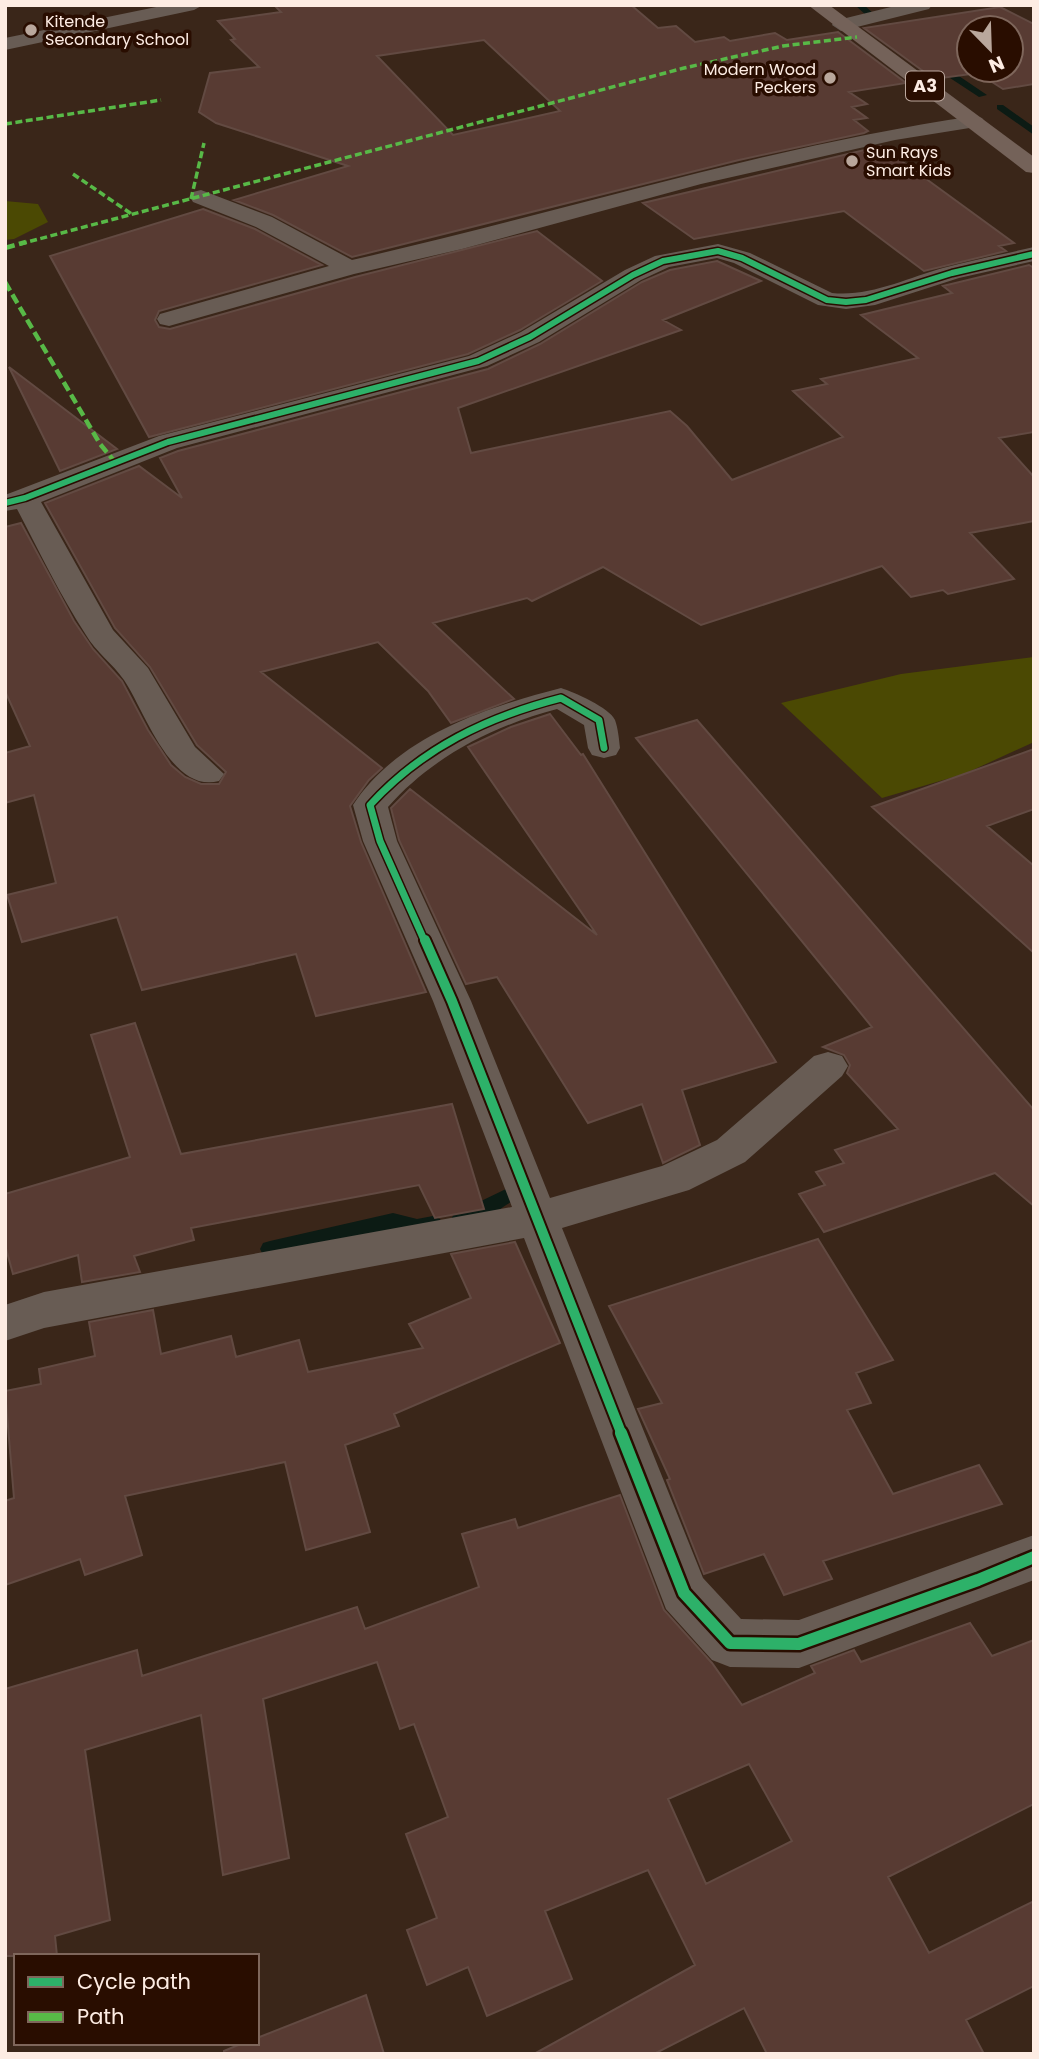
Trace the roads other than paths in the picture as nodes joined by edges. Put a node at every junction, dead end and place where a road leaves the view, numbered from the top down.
1 (194, 5) edge
2 (817, 5) edge
3 (923, 5) edge
4 (841, 24) junction
5 (5, 44) edge
6 (975, 122) junction
7 (1034, 167) edge
8 (201, 197) dead end
9 (1034, 254) edge
10 (349, 268) junction
11 (169, 319) dead end
12 (15, 501) edge
13 (604, 748) dead end
14 (207, 774) dead end
15 (828, 1066) dead end
16 (537, 1219) junction
17 (5, 1323) edge
18 (1034, 1557) edge

1 - 5 street
2 - 4 main road, A3
3 - 4 street
4 - 6 main road, A3
6 - 7 main road, A3
6 - 10 street
8 - 10 street
9 - 12 street
10 - 11 street
12 - 14 street
13 - 16 street
15 - 16 street
16 - 17 street
16 - 18 street

